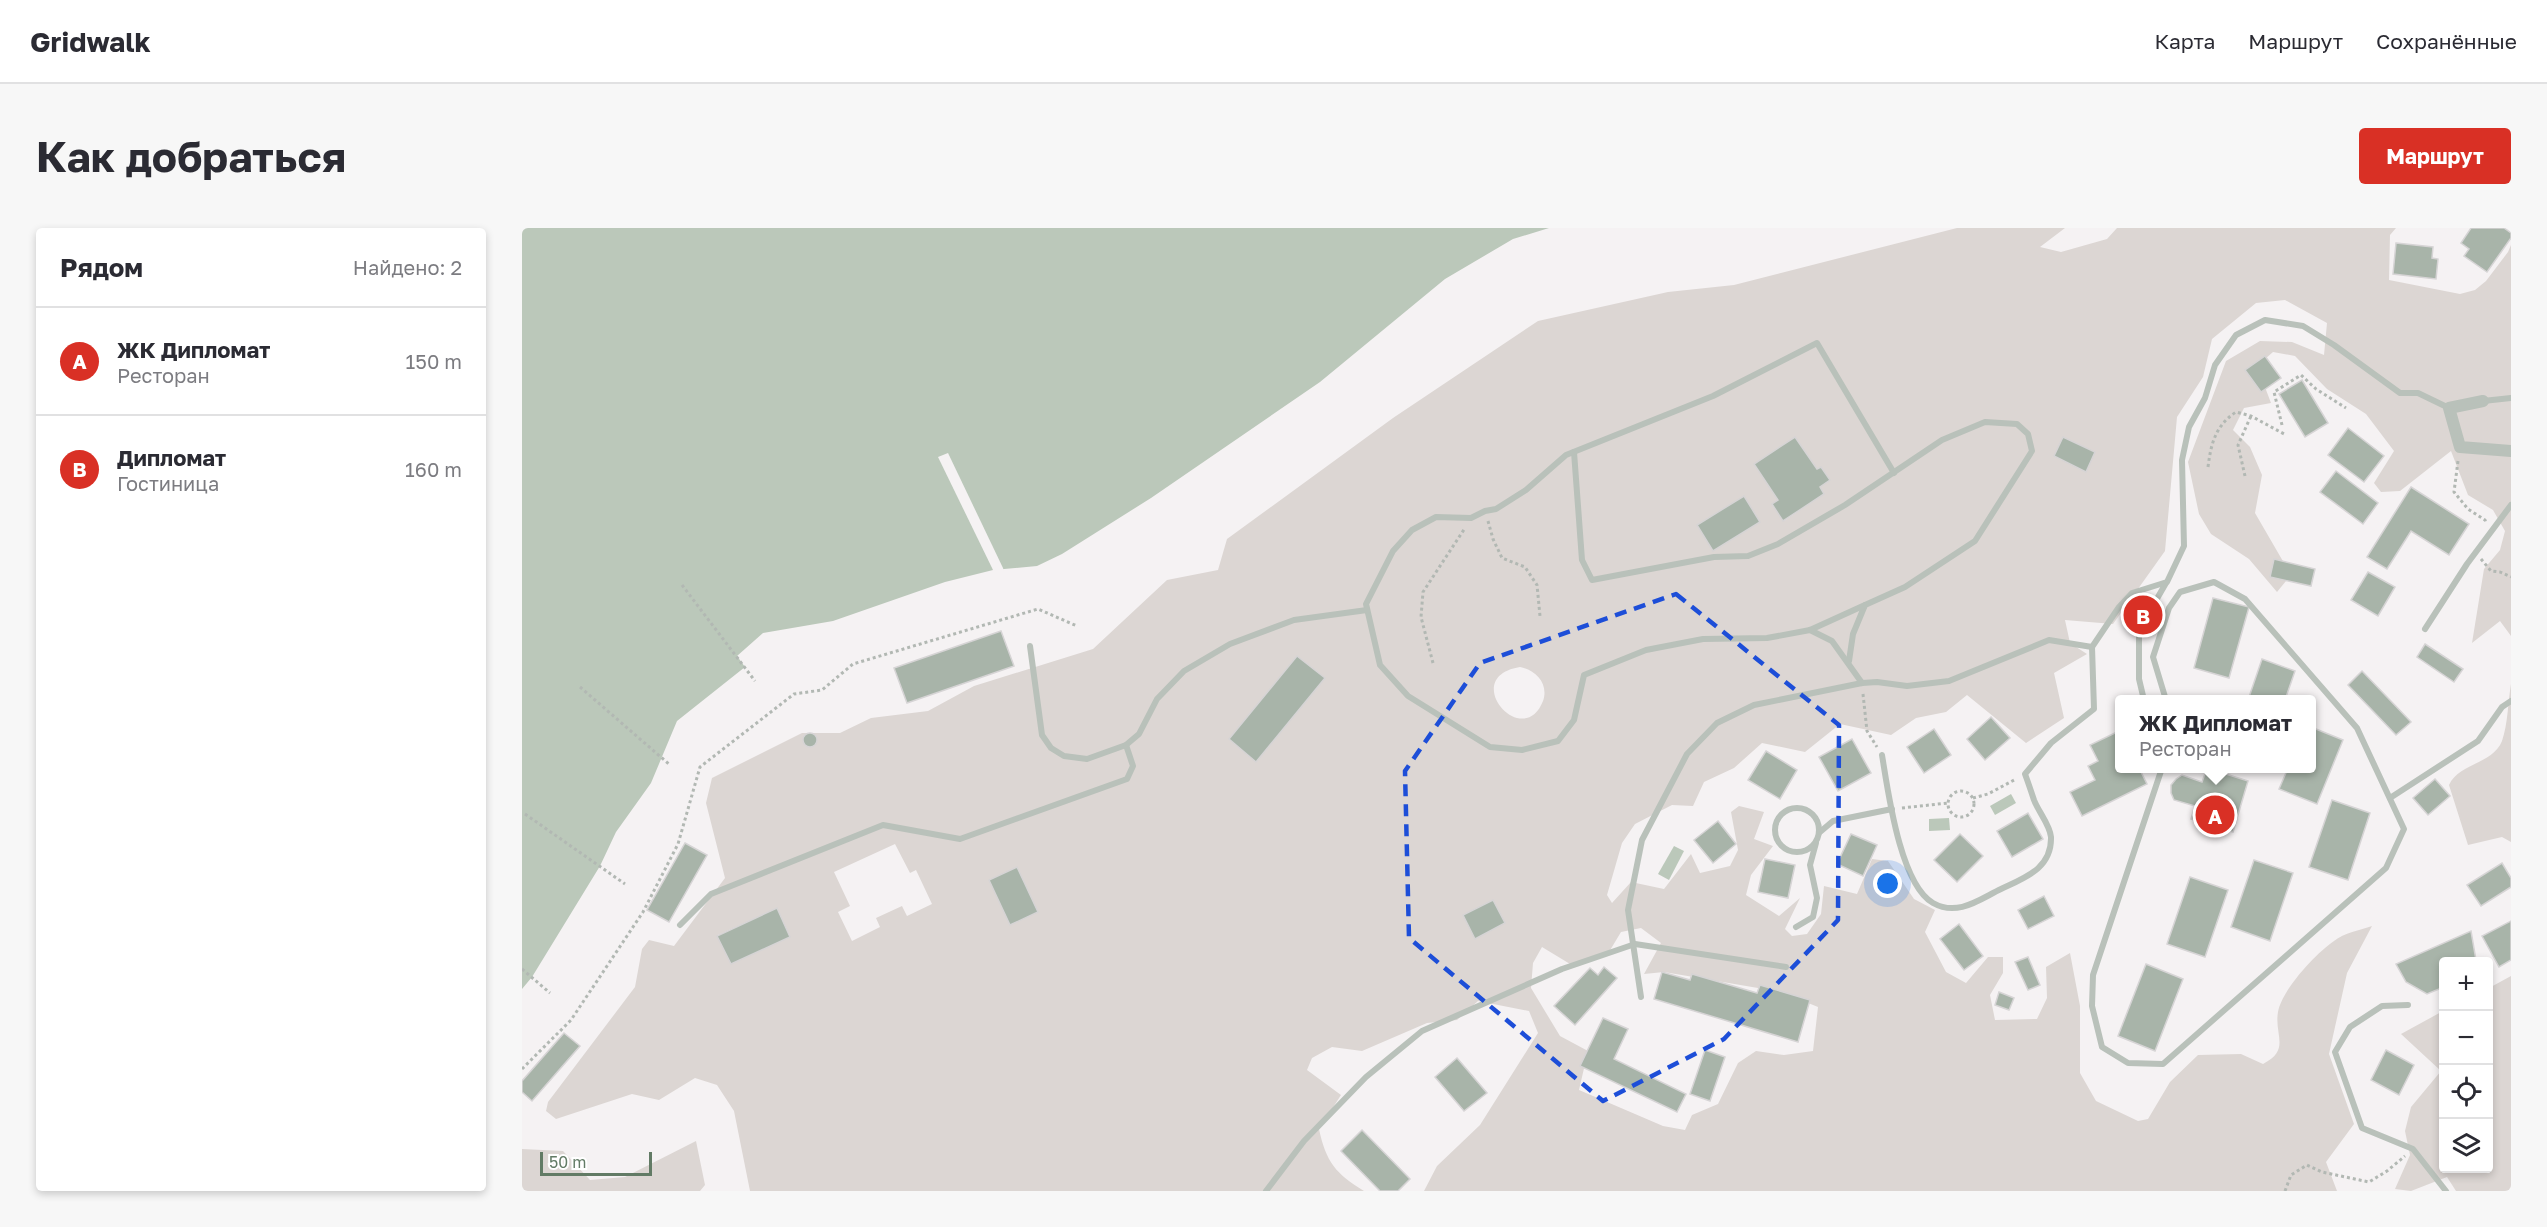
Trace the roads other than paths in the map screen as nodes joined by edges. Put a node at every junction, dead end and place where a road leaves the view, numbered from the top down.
1 (2511, 398) edge
2 (2483, 401) joint
3 (2449, 408) junction
4 (2511, 451) edge
5 (1574, 452) junction
6 (1894, 473) junction
7 (2511, 505) edge
8 (2166, 582) junction
9 (1865, 605) junction
10 (1367, 610) junction
11 (2425, 629) dead end
12 (1810, 630) junction
13 (1029, 646) dead end
14 (2092, 647) junction
15 (1848, 661) junction
16 (1862, 683) junction
17 (2143, 695) edge
18 (2165, 695) edge
19 (2511, 701) edge
20 (1126, 745) junction
21 (1882, 755) road end
22 (2160, 773) edge
23 (2390, 798) junction
24 (1892, 809) junction
25 (1820, 832) junction
26 (1816, 843) junction
27 (680, 925) dead end
28 (1796, 927) dead end
29 (1635, 944) junction
30 (1786, 968) dead end
31 (1641, 997) dead end
32 (2408, 1005) dead end
33 (1266, 1191) edge
34 (2446, 1191) edge

1 - 2 lane
2 - 3 street
3 - 4 street
3 - 8 lane
5 - 6 lane
5 - 6 lane
5 - 10 lane
6 - 9 lane
7 - 11 lane
8 - 14 lane
8 - 17 lane
9 - 12 lane
9 - 15 lane
10 - 12 lane
10 - 20 lane
12 - 15 lane
13 - 20 lane
14 - 16 lane
14 - 24 lane
15 - 16 lane
16 - 29 lane
18 - 23 lane
19 - 23 lane
20 - 27 lane
21 - 24 lane
22 - 23 lane
24 - 25 lane
25 - 26 lane
25 - 26 lane
26 - 28 lane
29 - 30 lane
29 - 31 lane
29 - 33 lane
32 - 34 lane

